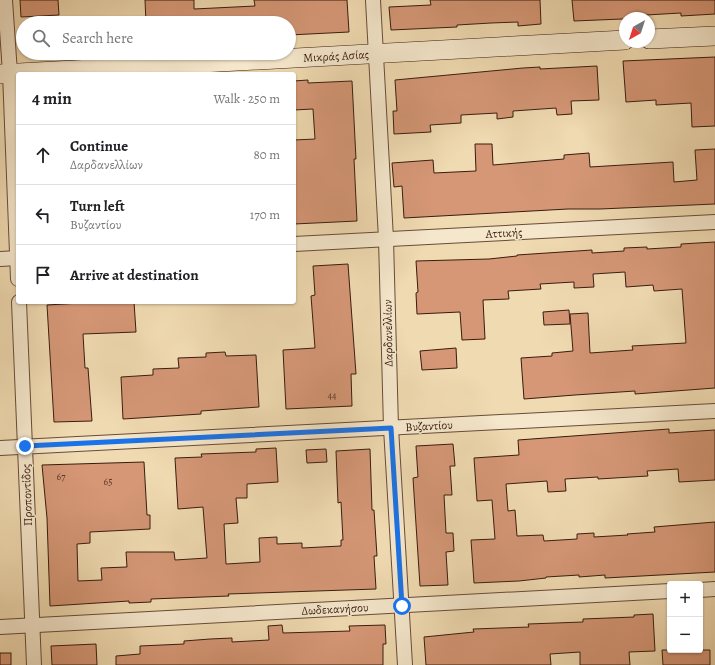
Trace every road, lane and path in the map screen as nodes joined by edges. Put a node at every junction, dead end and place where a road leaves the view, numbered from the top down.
1 (5, 0) edge
2 (373, 0) edge
3 (715, 36) edge
4 (655, 39) edge
5 (619, 40) edge
6 (377, 54) junction
7 (296, 58) edge
8 (265, 60) edge
9 (42, 72) edge
10 (16, 73) edge
11 (5, 74) edge
12 (715, 222) edge
13 (16, 230) edge
14 (386, 239) junction
15 (296, 244) edge
16 (16, 258) edge
17 (0, 259) edge
18 (19, 304) edge
19 (715, 411) edge
20 (391, 428) junction
21 (25, 446) junction
22 (0, 448) edge
23 (715, 589) edge
24 (703, 590) edge
25 (667, 591) edge
26 (402, 606) junction
27 (32, 625) junction
28 (0, 627) edge
29 (34, 665) edge
30 (405, 665) edge

1 - 11 street
2 - 6 street, Δαρδανελλίων
3 - 4 street
5 - 6 street, Μικράς Ασίας
6 - 7 street, Μικράς Ασίας
6 - 14 street, Δαρδανελλίων
8 - 9 street, Μικράς Ασίας
10 - 11 street, Μικράς Ασίας
11 - 13 street
12 - 14 street, Αττικής
14 - 15 street, Αττικής
14 - 20 street, Δαρδανελλίων
16 - 17 street
18 - 21 street, Προποντίδος
19 - 20 street, Βυζαντίου
20 - 21 street, Βυζαντίου
20 - 26 street, Δαρδανελλίων
21 - 22 street, Βυζαντίου
21 - 27 street, Προποντίδος
23 - 24 street
25 - 26 street, Δωδεκανήσου
26 - 27 street, Δωδεκανήσου
26 - 30 street, Δαρδανελλίων
27 - 28 street, Δωδεκανήσου
27 - 29 street, Προποντίδος

